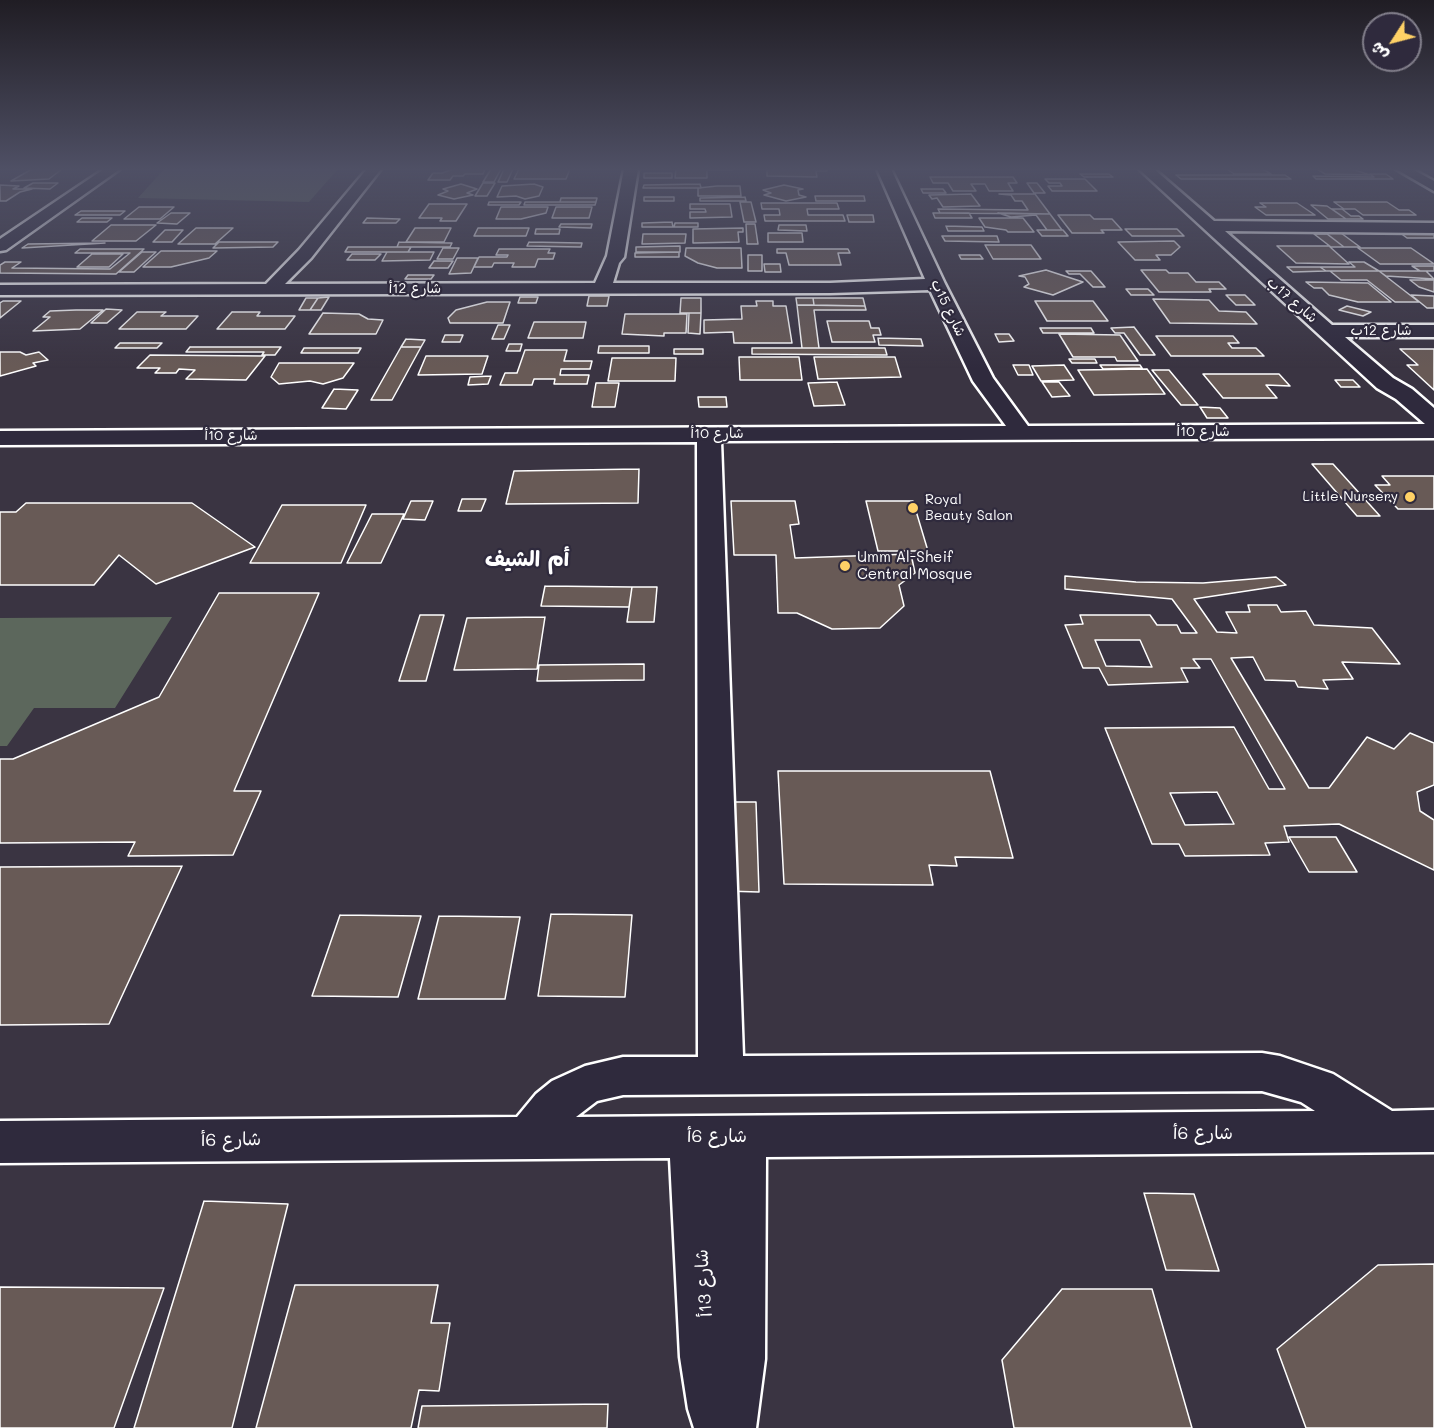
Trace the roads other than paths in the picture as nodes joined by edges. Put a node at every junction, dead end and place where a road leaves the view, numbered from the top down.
1 (15, 236) edge
2 (320, 236) edge
3 (619, 236) edge
4 (914, 236) edge
5 (1221, 236) edge
6 (0, 246) edge
7 (610, 288) junction
8 (938, 288) junction
9 (280, 289) junction
10 (0, 290) edge
11 (1434, 333) edge
12 (1331, 334) junction
13 (1432, 427) edge
14 (1011, 432) junction
15 (710, 434) junction
16 (0, 438) edge
17 (721, 1075) junction
18 (1385, 1131) junction
19 (1434, 1131) edge
20 (718, 1136) junction
21 (529, 1138) junction
22 (0, 1142) edge
23 (725, 1428) edge

1 - 6 street
2 - 9 street
3 - 7 street
4 - 8 street, شارع 15ب
5 - 12 street, شارع 17ب
7 - 8 street, شارع 12أ
7 - 9 street, شارع 12أ
8 - 14 street, شارع 15ب
9 - 10 street, شارع 12أ
11 - 12 street, شارع 12ب
12 - 13 street, شارع 17ب
13 - 14 street, شارع 10أ
14 - 15 street, شارع 10أ
15 - 16 street, شارع 10أ
15 - 17 street
17 - 18 street
17 - 21 street
18 - 19 street, شارع 6أ
18 - 20 street, شارع 6أ
20 - 21 street, شارع 6أ
20 - 23 street, شارع 13أ
21 - 22 street, شارع 6أ

